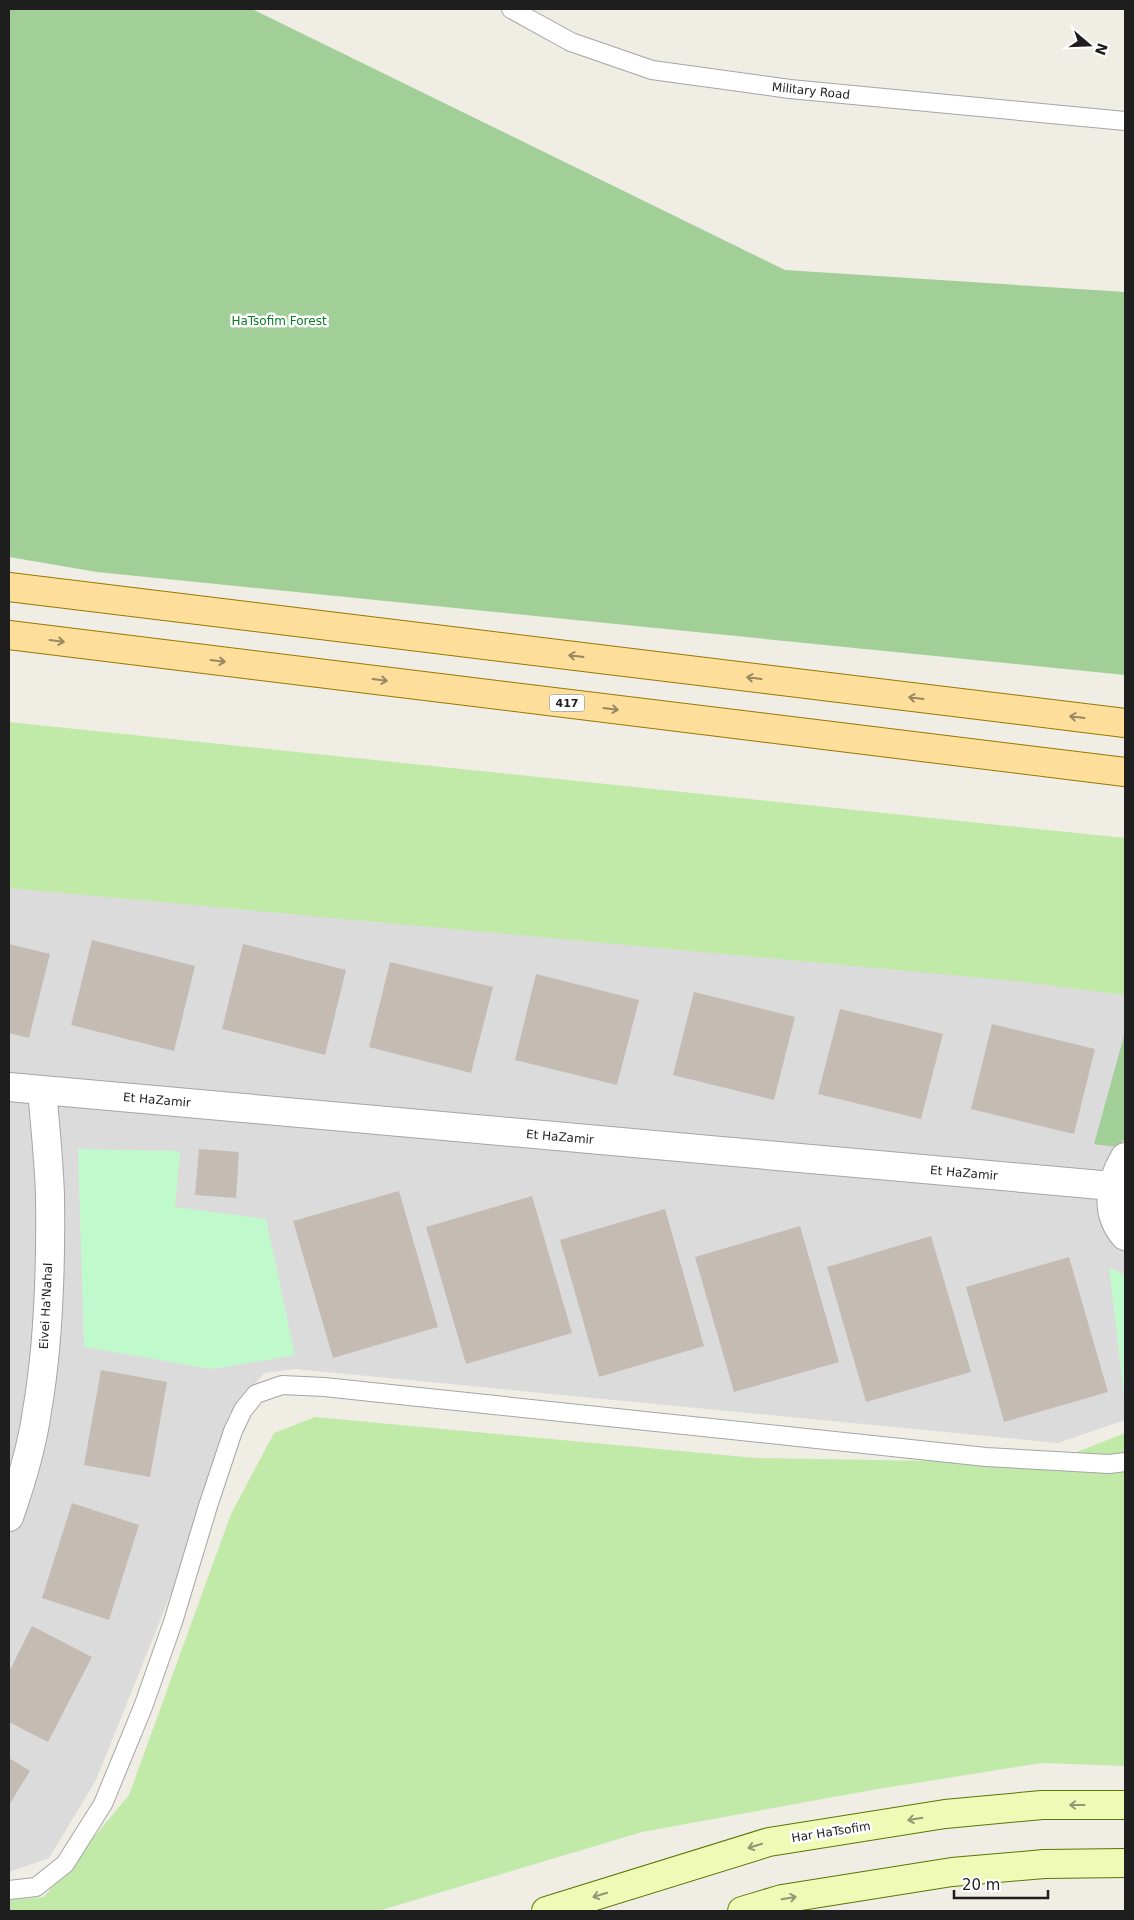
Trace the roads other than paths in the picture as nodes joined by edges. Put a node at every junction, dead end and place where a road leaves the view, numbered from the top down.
1 (511, 9) edge
2 (1125, 121) edge
3 (9, 587) edge
4 (9, 635) edge
5 (1125, 723) edge
6 (1125, 772) edge
7 (9, 1087) edge
8 (42, 1090) junction
9 (1125, 1158) edge
10 (1112, 1186) junction
11 (1125, 1236) edge
12 (1125, 1462) edge
13 (9, 1517) edge
14 (1125, 1805) edge
15 (1125, 1863) edge
16 (9, 1890) edge
17 (546, 1911) edge
18 (742, 1911) edge

1 - 2 lane, Military Road
5 -> 3 main road
4 -> 6 main road, 417
7 - 8 street, Et HaZamir
8 - 10 street, Et HaZamir
8 - 13 street, Eivei Ha'Nahal
9 - 10 street
10 - 11 street
12 - 16 lane
14 -> 17 main road, Har HaTsofim
18 -> 15 main road

